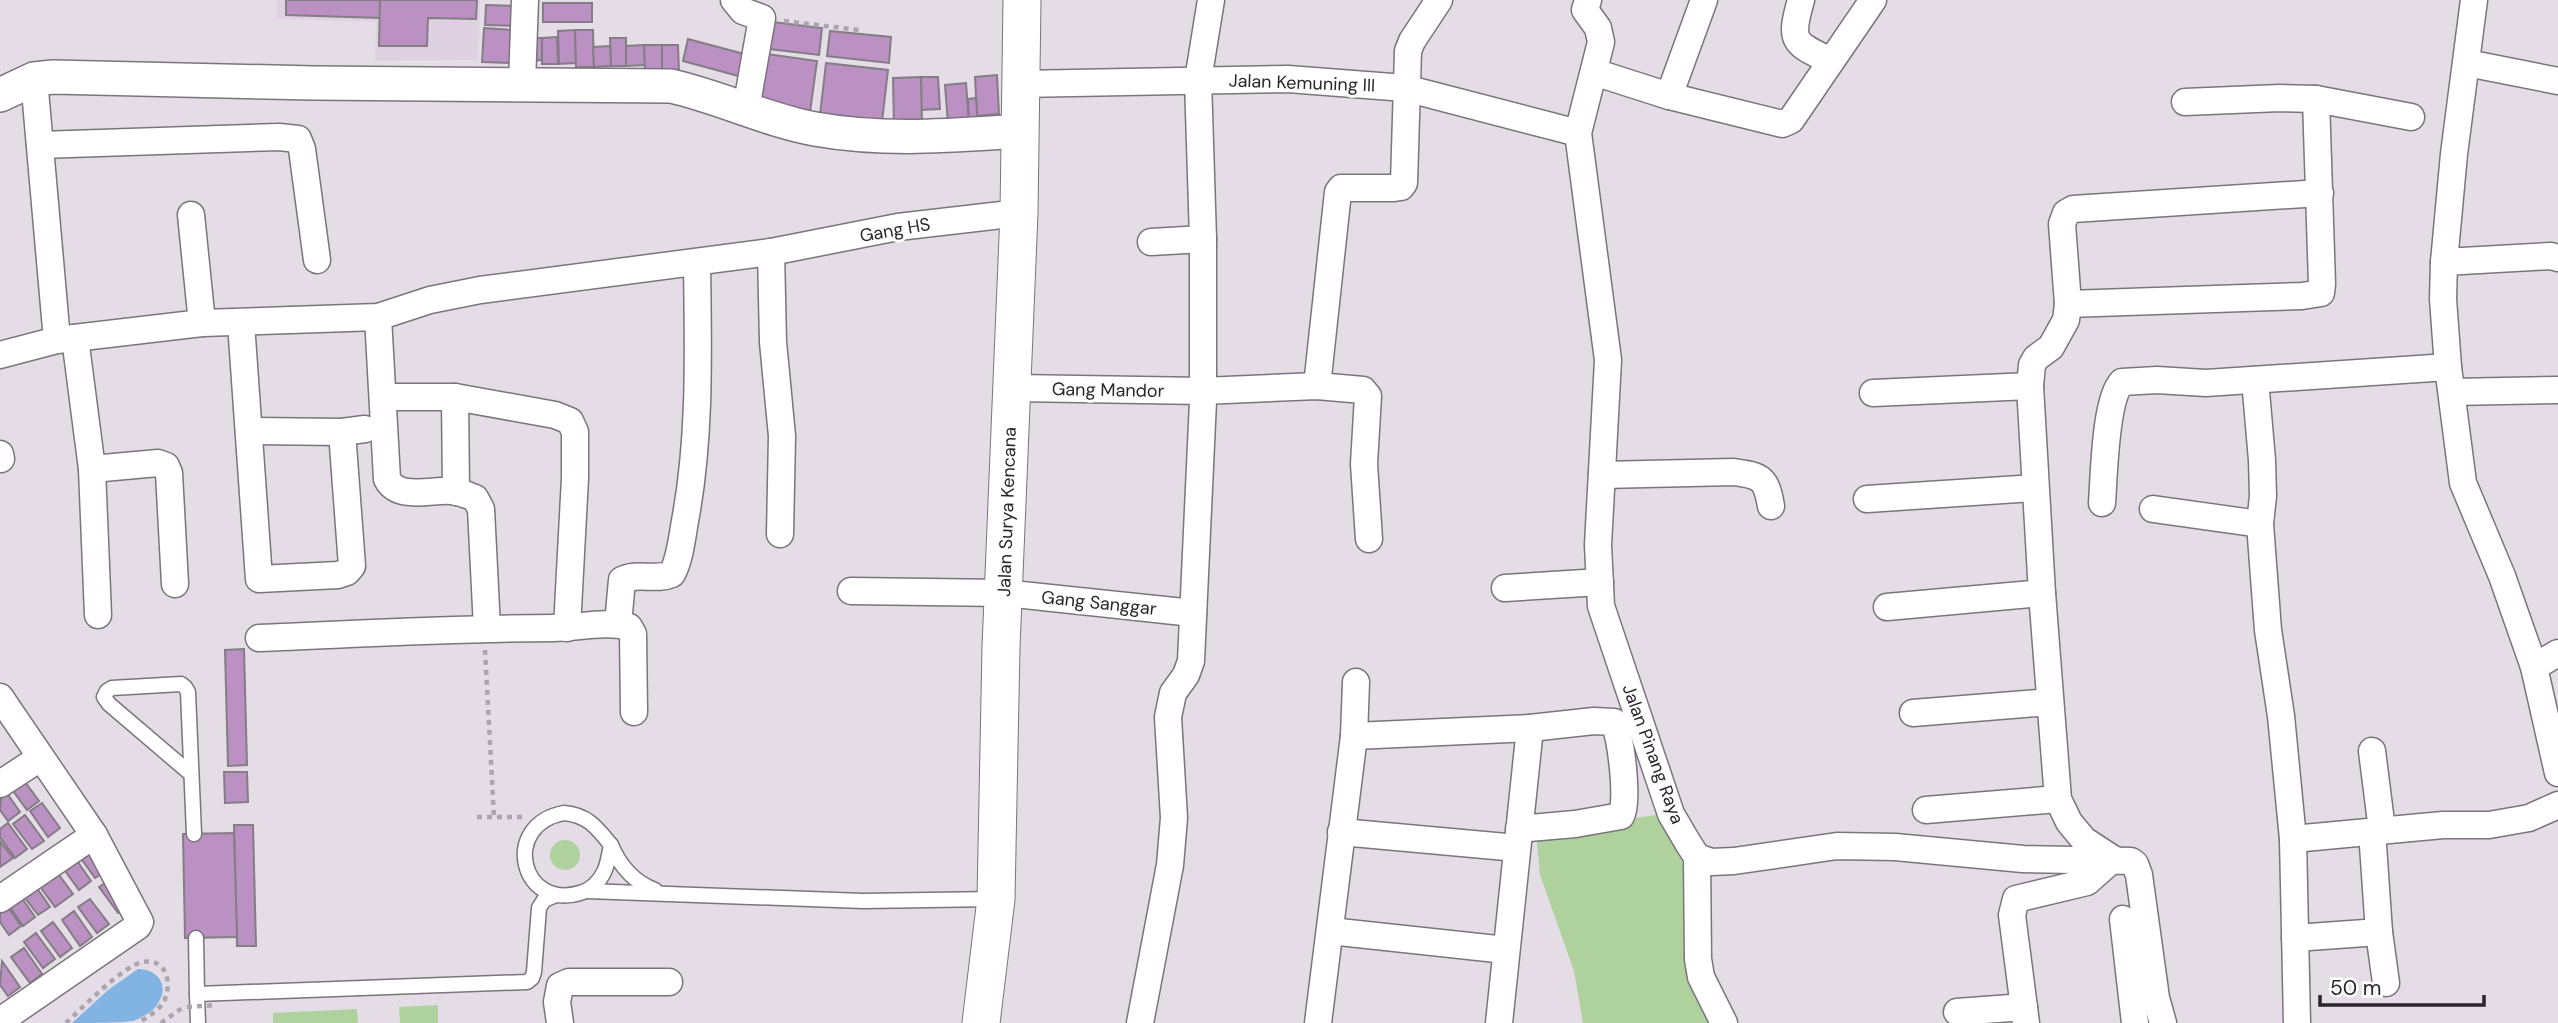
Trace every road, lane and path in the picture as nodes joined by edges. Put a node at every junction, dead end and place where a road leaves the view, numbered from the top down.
1 (526, 0) edge
2 (734, 0) edge
3 (1022, 0) edge
4 (1211, 0) edge
5 (1439, 0) edge
6 (1588, 0) edge
7 (1704, 0) edge
8 (1801, 0) edge
9 (1873, 0) edge
10 (2474, 0) edge
11 (762, 18) junction
12 (859, 30) dead end
13 (1831, 61) junction
14 (2468, 63) junction
15 (1594, 72) junction
16 (34, 79) junction
17 (1198, 80) junction
18 (2558, 81) edge
19 (522, 83) junction
20 (1020, 84) junction
21 (1405, 88) junction
22 (0, 95) edge
23 (1669, 96) junction
24 (2316, 99) junction
25 (2185, 102) dead end
26 (746, 109) junction
27 (2411, 117) dead end
28 (1019, 131) junction
29 (1578, 133) junction
30 (40, 145) junction
31 (2320, 192) junction
32 (1019, 213) junction
33 (191, 215) dead end
34 (1203, 239) junction
35 (1151, 242) dead end
36 (771, 252) junction
37 (2558, 258) edge
38 (317, 260) dead end
39 (696, 262) junction
40 (2444, 262) junction
41 (2068, 304) junction
42 (378, 317) junction
43 (202, 323) junction
44 (242, 323) junction
45 (66, 339) junction
46 (0, 355) edge
47 (2450, 379) junction
48 (2255, 380) junction
49 (1317, 386) junction
50 (2030, 386) junction
51 (1013, 388) junction
52 (2558, 390) edge
53 (1203, 391) junction
54 (1873, 393) dead end
55 (383, 397) junction
56 (455, 397) junction
57 (249, 431) junction
58 (92, 468) junction
59 (1602, 475) junction
60 (2035, 488) junction
61 (456, 492) junction
62 (1867, 499) dead end
63 (2102, 503) dead end
64 (1771, 506) dead end
65 (2152, 509) dead end
66 (2260, 524) junction
67 (780, 534) dead end
68 (1368, 539) dead end
69 (1600, 582) junction
70 (175, 584) dead end
71 (1505, 588) dead end
72 (850, 591) dead end
73 (1004, 593) junction
74 (2042, 593) junction
75 (1886, 607) dead end
76 (1193, 612) junction
77 (98, 615) dead end
78 (618, 624) junction
79 (567, 628) junction
80 (260, 638) dead end
81 (486, 639) junction
82 (2558, 653) edge
83 (2534, 667) junction
84 (1356, 682) dead end
85 (0, 697) edge
86 (2050, 702) junction
87 (634, 712) dead end
88 (1913, 713) dead end
89 (1530, 728) junction
90 (1354, 736) junction
91 (2372, 751) dead end
92 (40, 758) junction
93 (2558, 773) edge
94 (191, 774) junction
95 (0, 785) edge
96 (2058, 799) junction
97 (2558, 805) edge
98 (1926, 810) dead end
99 (477, 817) dead end
100 (494, 817) junction
101 (541, 821) junction
102 (2377, 831) junction
103 (1341, 832) junction
104 (194, 834) dead end
105 (94, 835) junction
106 (1518, 838) junction
107 (2293, 839) junction
108 (611, 845) junction
109 (1697, 856) junction
110 (2113, 859) junction
111 (587, 891) junction
112 (677, 893) junction
113 (556, 895) junction
114 (0, 899) edge
115 (996, 899) junction
116 (2123, 919) dead end
117 (1330, 930) junction
118 (2379, 932) junction
119 (196, 938) dead end
120 (2295, 938) junction
121 (1506, 950) junction
122 (669, 982) dead end
123 (2386, 983) dead end
124 (197, 994) junction
125 (217, 1005) dead end
126 (187, 1007) dead end
127 (179, 1008) dead end
128 (1958, 1012) dead end
129 (2025, 1015) edge
130 (0, 1021) edge
131 (66, 1023) edge
132 (138, 1023) edge
133 (161, 1023) edge
134 (198, 1023) edge
135 (560, 1023) edge
136 (981, 1023) edge
137 (1140, 1023) edge
138 (1318, 1023) edge
139 (1499, 1023) edge
140 (1724, 1023) edge
141 (2135, 1023) edge
142 (2163, 1023) edge
143 (2297, 1023) edge

1 - 19 street
2 - 11 street
3 - 20 main road, Jalan Surya Kencana
4 - 17 street
5 - 21 street
6 - 15 street
7 - 23 street
8 - 13 street
9 - 13 street
10 - 14 street
11 - 12 path
11 - 26 street
13 - 23 street
14 - 18 street
14 - 40 street
15 - 23 street
15 - 29 street
16 - 19 street
16 - 22 street
16 - 30 street
17 - 20 street, Jalan Kemuning III
17 - 21 street, Jalan Kemuning III
17 - 34 street
19 - 26 street
20 - 28 main road, Jalan Surya Kencana
21 - 29 street, Jalan Kemuning III
21 - 49 street
24 - 25 street
24 - 27 street
24 - 31 street
26 - 28 street
28 - 32 main road, Jalan Surya Kencana
29 - 59 street, Jalan Pinang Raya
30 - 38 street
30 - 45 street
31 - 41 street
31 - 41 street
32 - 36 street, Gang HS
32 - 51 main road, Jalan Surya Kencana
33 - 43 street
34 - 35 street
34 - 53 street
36 - 39 street, Gang HS
36 - 67 street
37 - 40 street
39 - 42 street, Gang HS
39 - 78 street
40 - 47 street
41 - 50 street
42 - 44 street, Gang HS
42 - 55 street
43 - 44 street, Gang HS
43 - 45 street, Gang HS
44 - 57 street
45 - 46 street, Gang HS
45 - 58 street
47 - 48 street
47 - 52 street
47 - 83 street
48 - 63 street
48 - 66 street
49 - 53 street, Gang Mandor
49 - 68 street, Gang Mandor
50 - 54 street
50 - 60 street
51 - 53 street, Gang Mandor
51 - 73 main road, Jalan Surya Kencana
53 - 76 street
55 - 56 street
55 - 61 street
56 - 61 street
56 - 79 street
57 - 57 street
58 - 70 street
58 - 77 street
59 - 64 street
59 - 69 street, Jalan Pinang Raya
60 - 62 street
60 - 74 street
61 - 81 street
65 - 66 street
66 - 107 street
69 - 71 street
69 - 109 street, Jalan Pinang Raya
72 - 73 street, Gang Sanggar
73 - 76 street, Gang Sanggar
73 - 115 main road, Jalan Surya Kencana
74 - 75 street
74 - 86 street
76 - 137 street
78 - 79 street
78 - 87 street
79 - 81 street
80 - 81 street
81 - 100 path
82 - 83 street
83 - 93 street
84 - 90 street
85 - 92 street
86 - 88 street
86 - 96 street
89 - 90 street
89 - 106 street
89 - 106 street
90 - 103 street
91 - 102 street
92 - 95 street
92 - 105 street
94 - 94 lane
94 - 104 lane
96 - 98 street
96 - 110 street
97 - 102 street
99 - 100 path
100 - 101 path
101 - 108 lane
101 - 113 lane
102 - 107 street
102 - 118 street
103 - 106 street
103 - 117 street
105 - 114 street
105 - 130 street
106 - 121 street
107 - 120 street
108 - 111 lane
108 - 112 lane
109 - 110 street
109 - 140 street
110 - 129 street
110 - 142 street
111 - 112 lane
111 - 113 lane
112 - 115 lane
113 - 124 lane
115 - 136 main road, Jalan Surya Kencana
116 - 141 street
117 - 121 street
117 - 138 street
118 - 120 street
118 - 123 street
119 - 124 lane
120 - 143 street
121 - 139 street
122 - 135 street
124 - 134 lane
125 - 126 path, bridge
127 - 133 path
128 - 129 street
131 - 132 path

